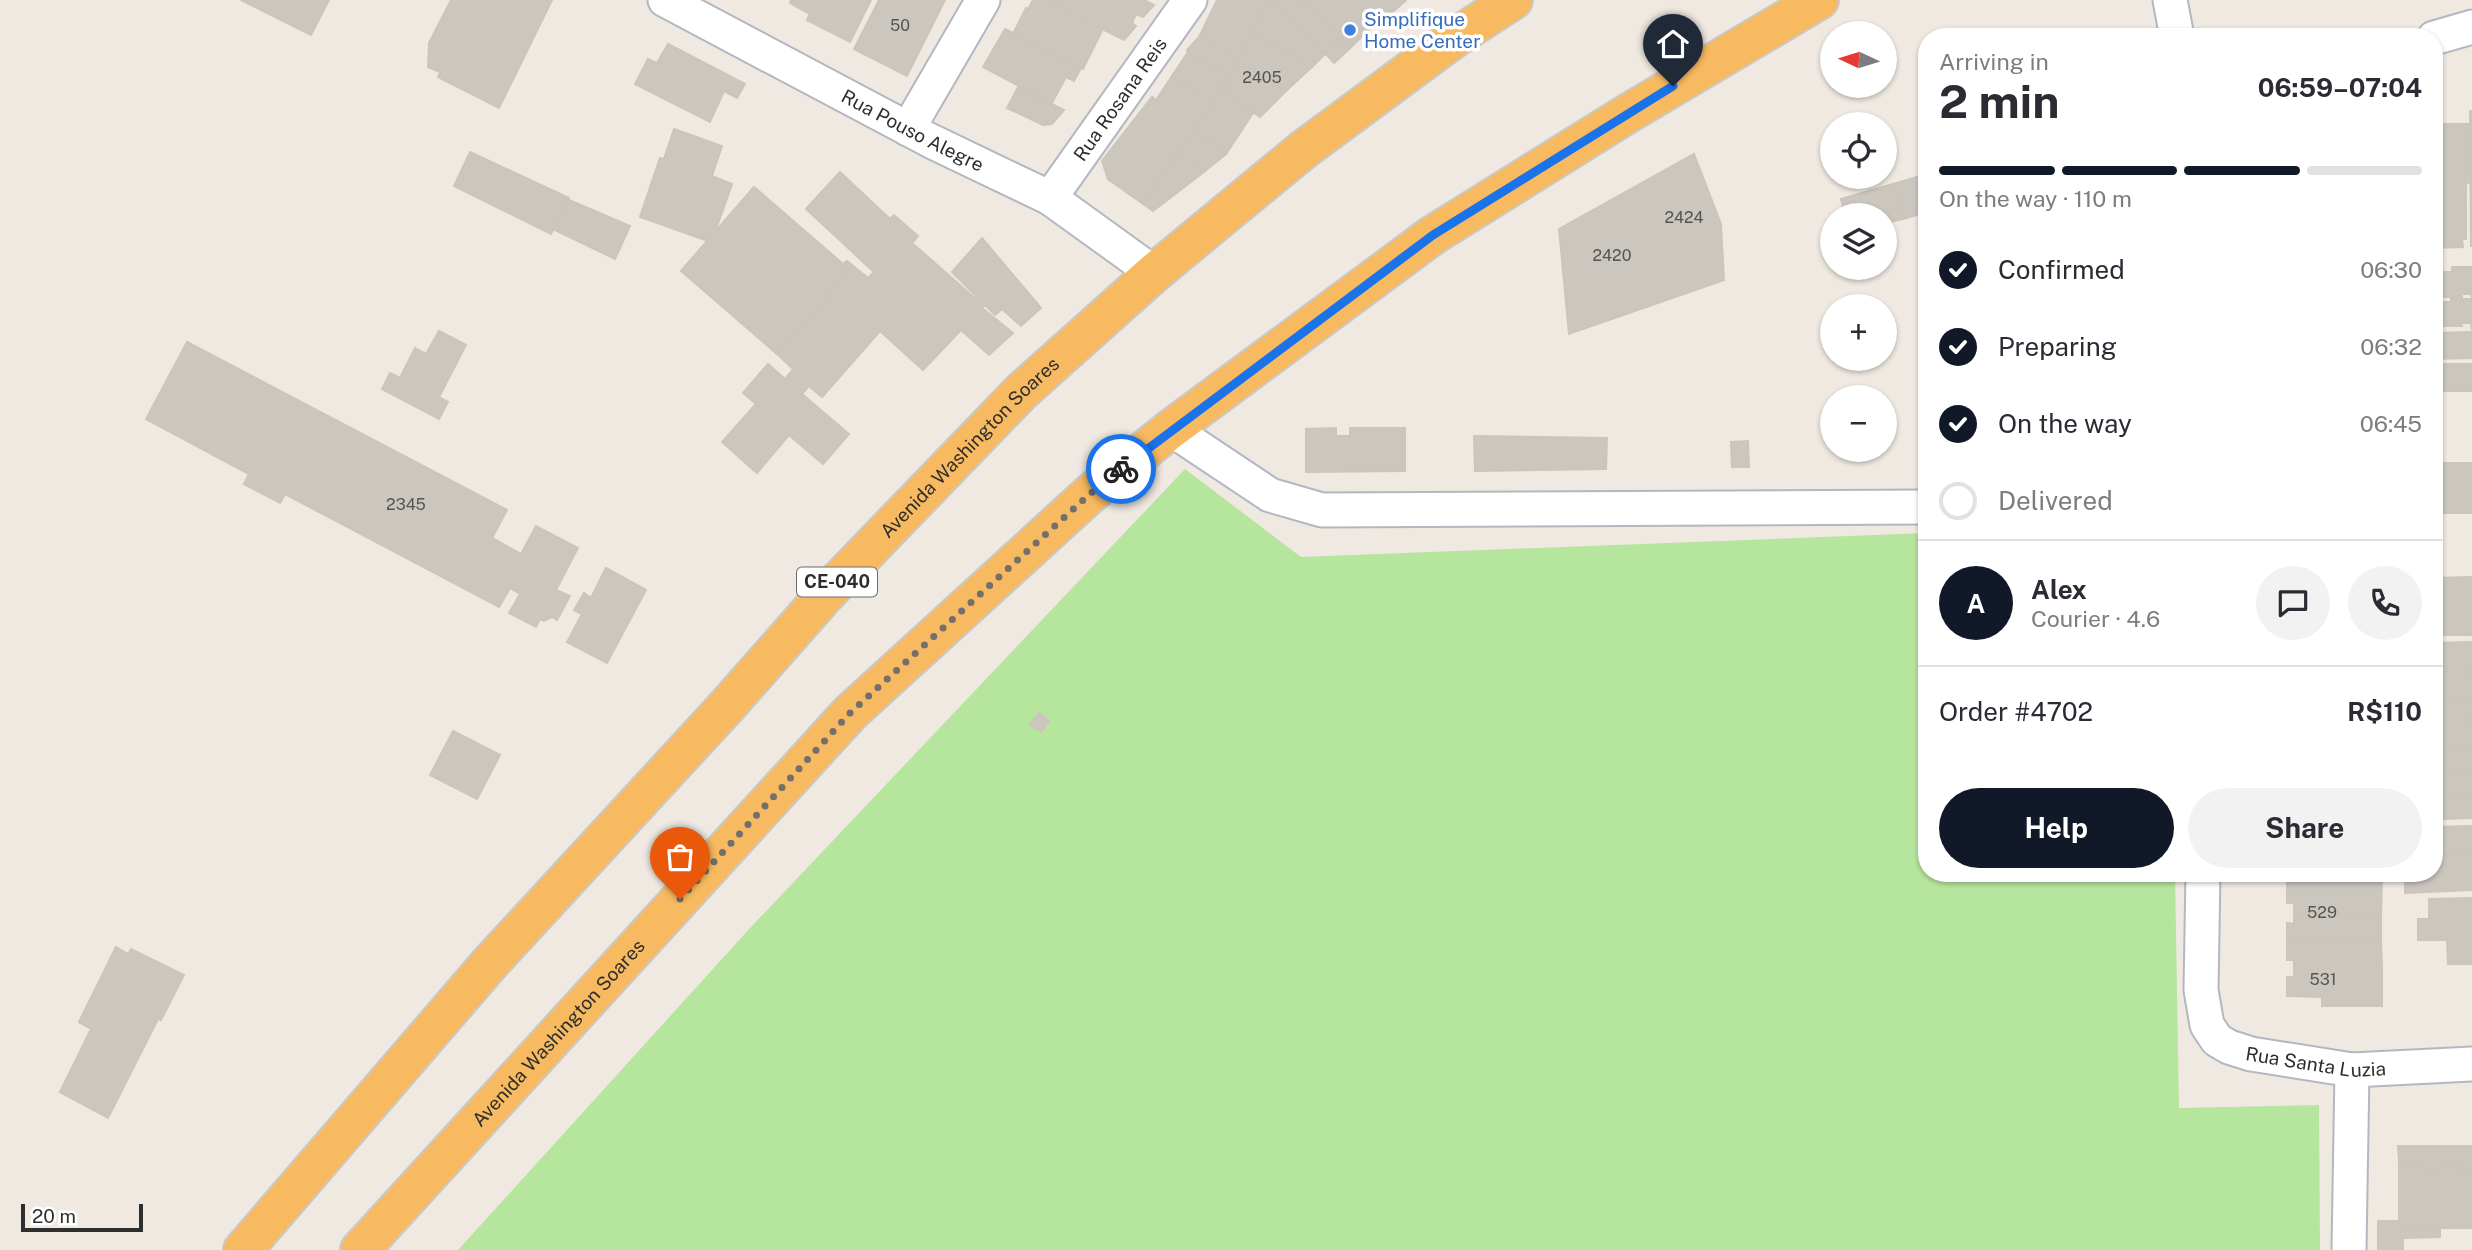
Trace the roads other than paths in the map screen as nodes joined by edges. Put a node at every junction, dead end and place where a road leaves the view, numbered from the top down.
1 (665, 0) edge
2 (982, 0) edge
3 (1190, 0) edge
4 (1513, 0) edge
5 (2170, 0) edge
6 (1815, 1) edge
7 (2472, 27) edge
8 (2175, 28) edge
9 (2443, 35) edge
10 (908, 129) junction
11 (1051, 198) junction
12 (1154, 272) junction
13 (1171, 429) junction
14 (1918, 507) edge
15 (2203, 882) edge
16 (2472, 1064) edge
17 (2351, 1070) junction
18 (243, 1250) edge
19 (360, 1250) edge
20 (2349, 1250) edge

1 - 10 street, Rua Pouso Alegre
2 - 10 street
3 - 11 street, Rua Rosana Reis
4 - 12 highway, Avenida Washington Soares / CE-040
5 - 8 street
6 - 13 highway, Avenida Washington Soares
7 - 9 street
10 - 11 street, Rua Pouso Alegre
11 - 12 street, Rua Pouso Alegre
12 - 18 highway, Avenida Washington Soares / CE-040
13 - 14 street
13 - 19 highway, Avenida Washington Soares
15 - 17 street, Rua Santa Luzia
16 - 17 street, Rua Santa Luzia
17 - 20 street

